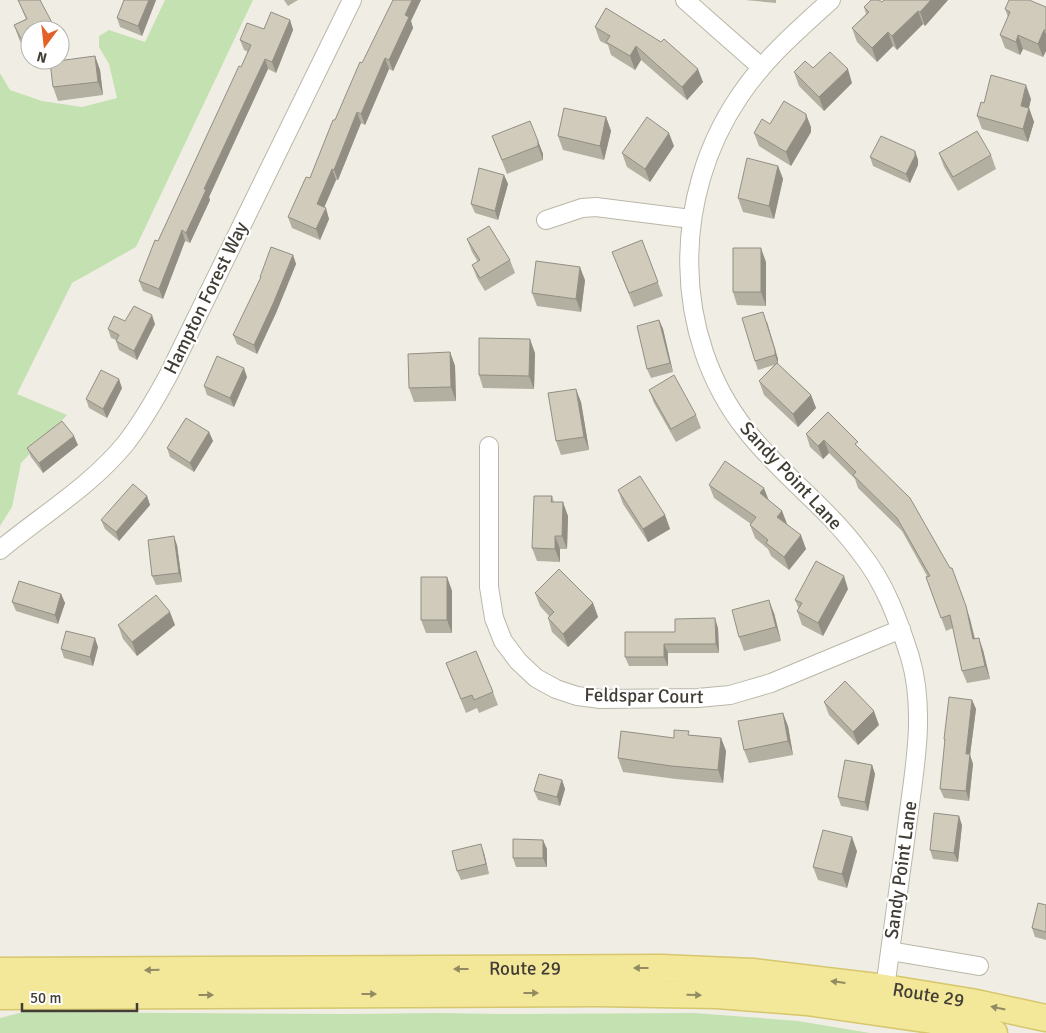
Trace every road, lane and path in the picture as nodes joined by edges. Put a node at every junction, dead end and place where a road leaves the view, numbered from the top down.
1 (352, 0) edge
2 (685, 0) edge
3 (831, 0) edge
4 (761, 67) junction
5 (691, 219) junction
6 (546, 220) dead end
7 (489, 446) dead end
8 (0, 550) edge
9 (900, 629) junction
10 (890, 951) junction
11 (979, 966) dead end
12 (0, 971) edge
13 (885, 988) junction
14 (0, 996) edge
15 (1046, 1018) edge
16 (994, 1033) edge

1 - 8 street, Hampton Forest Way
2 - 4 street
3 - 4 street, Sandy Point Lane
4 - 5 street, Sandy Point Lane
5 - 6 street
5 - 9 street, Sandy Point Lane
7 - 9 street, Feldspar Court
9 - 10 street, Sandy Point Lane
10 - 11 street
10 - 13 street, Sandy Point Lane
13 -> 12 main road, Route 29
15 -> 13 main road, Route 29
14 -> 16 main road, Route 29

